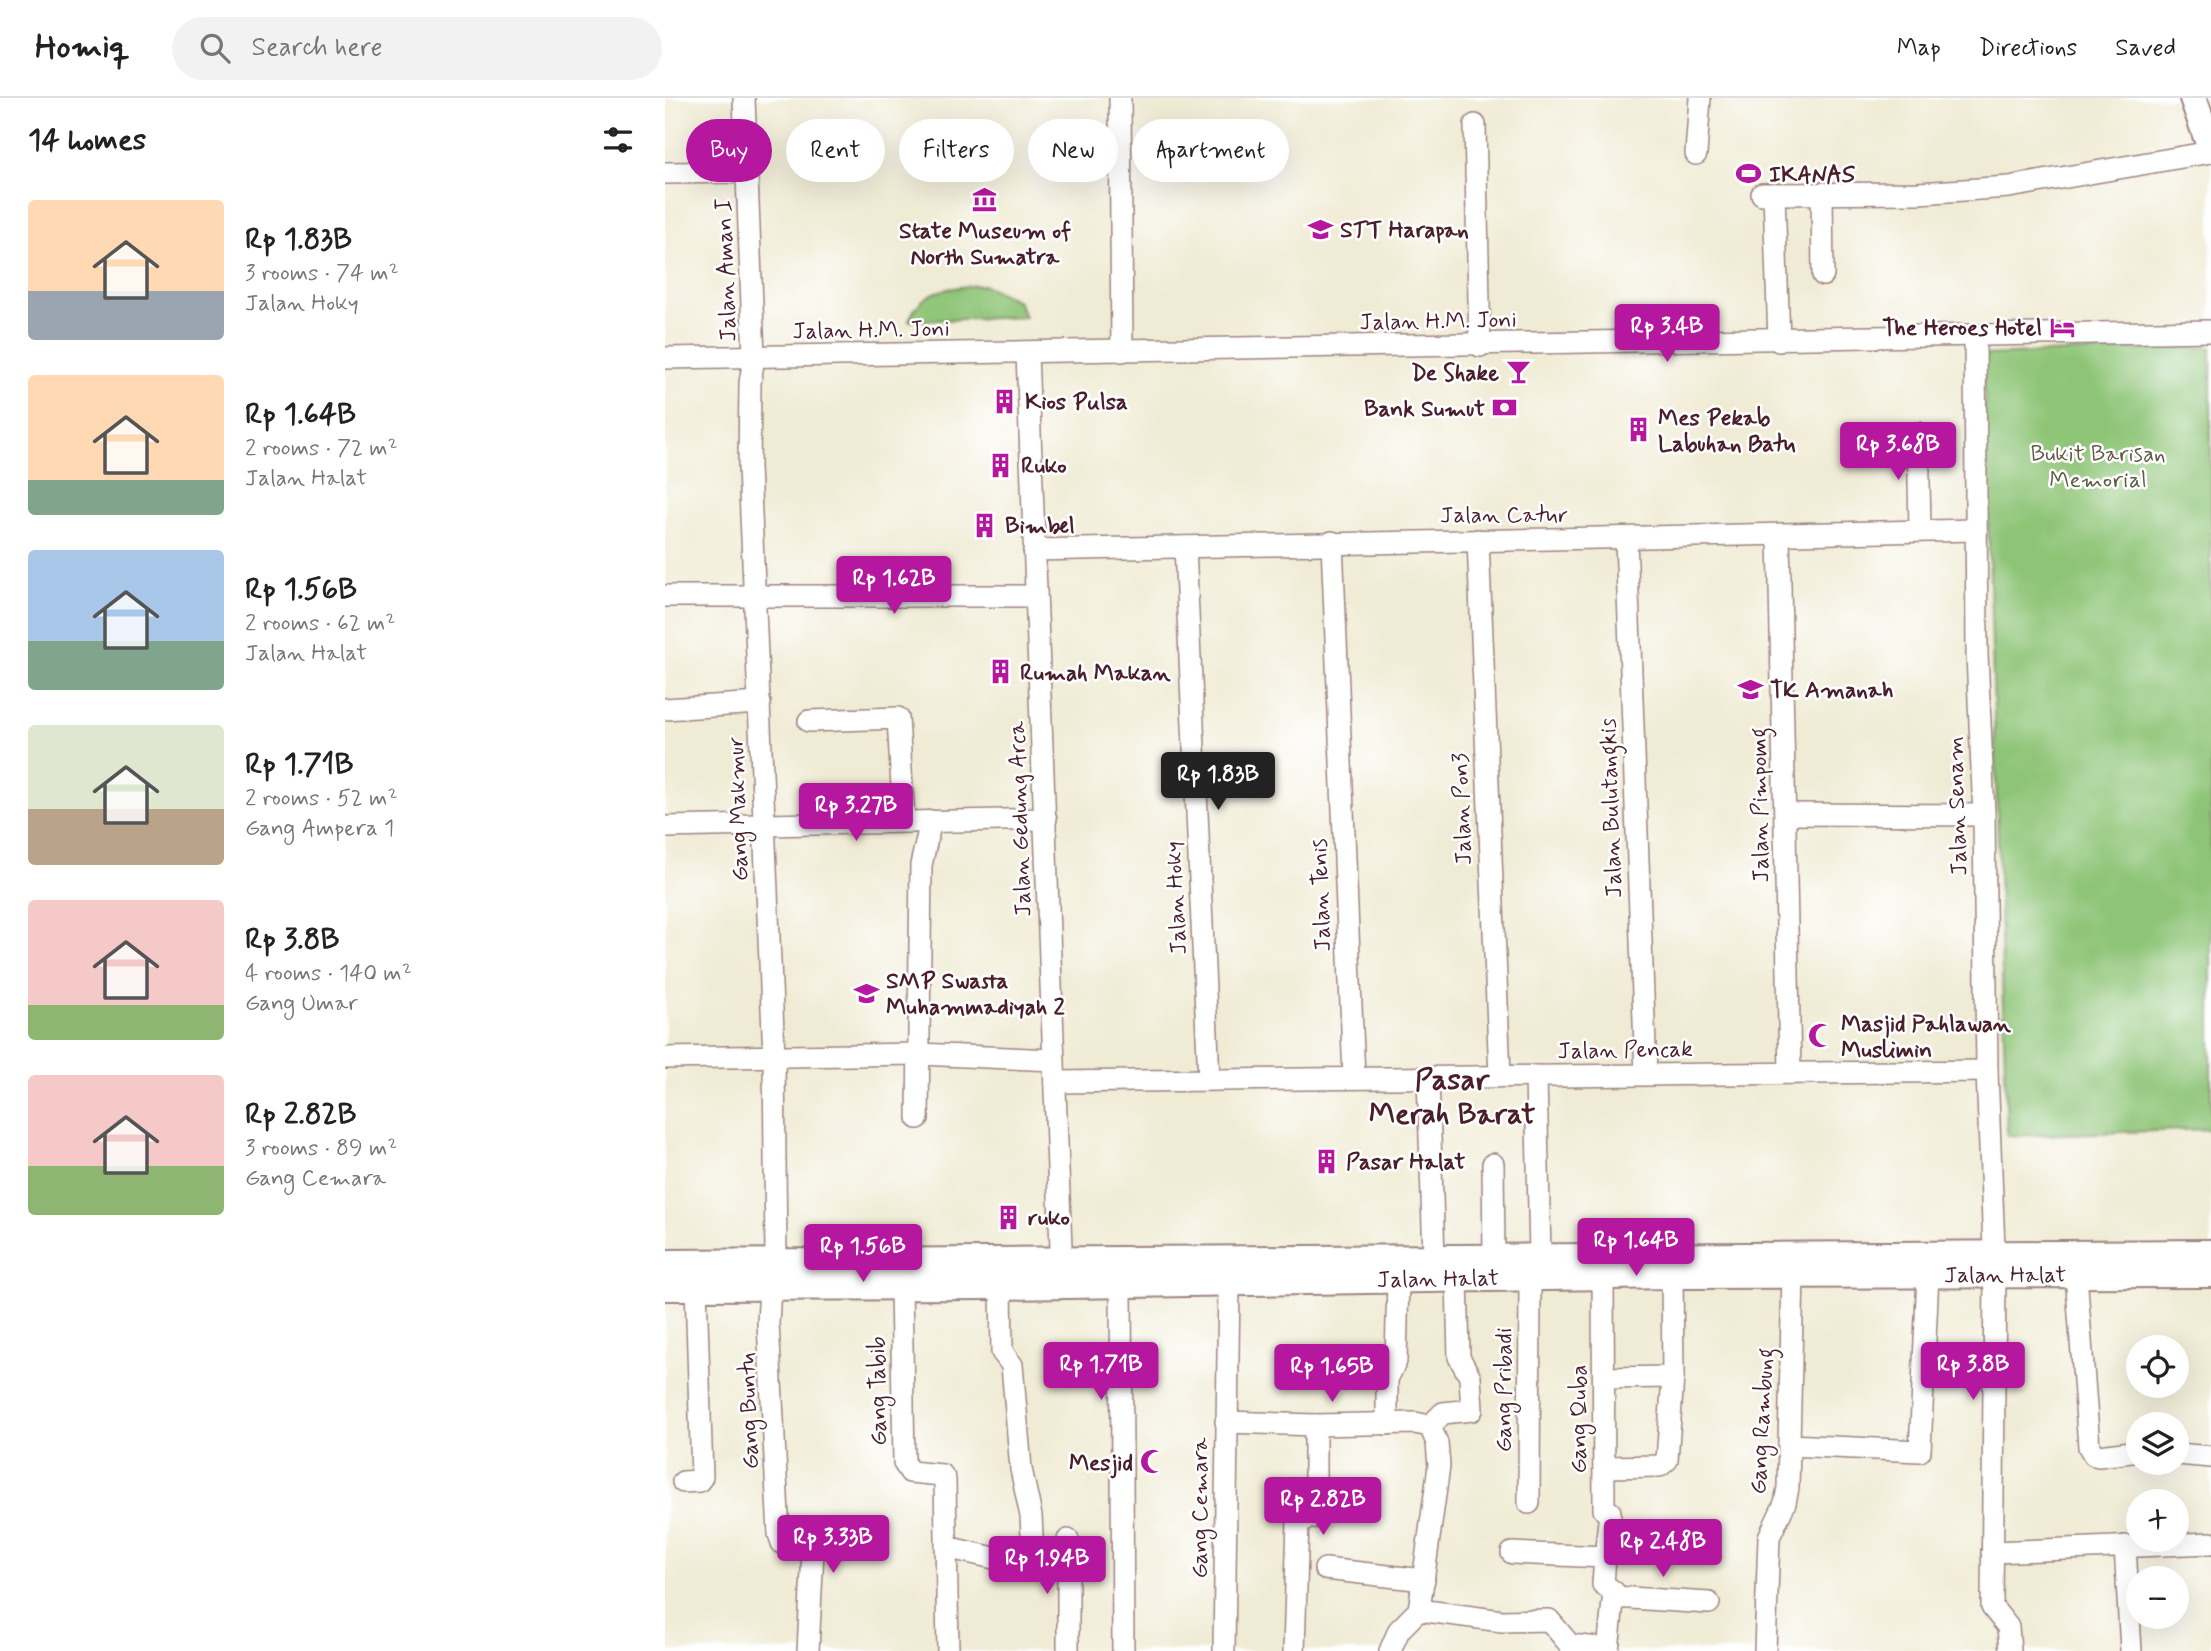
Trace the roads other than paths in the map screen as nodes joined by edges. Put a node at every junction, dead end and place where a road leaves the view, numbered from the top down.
1 (744, 98) edge
2 (1120, 98) edge
3 (1700, 98) edge
4 (2193, 98) edge
5 (745, 119) edge
6 (1475, 125) dead end
7 (2211, 150) edge
8 (1696, 154) dead end
9 (665, 173) edge
10 (686, 173) edge
11 (748, 182) edge
12 (1822, 193) junction
13 (1823, 275) dead end
14 (2211, 331) edge
15 (1975, 336) junction
16 (1779, 341) junction
17 (1480, 346) junction
18 (1122, 351) junction
19 (1027, 353) junction
20 (754, 357) junction
21 (665, 358) edge
22 (1918, 433) dead end
23 (1920, 530) junction
24 (1976, 530) junction
25 (1779, 535) junction
26 (1626, 539) junction
27 (1478, 540) junction
28 (1332, 542) junction
29 (1185, 547) junction
30 (1034, 550) junction
31 (753, 595) junction
32 (665, 596) edge
33 (1035, 596) junction
34 (760, 703) junction
35 (665, 709) edge
36 (809, 721) dead end
37 (1786, 814) junction
38 (1984, 815) junction
39 (1046, 819) junction
40 (931, 821) junction
41 (904, 822) junction
42 (764, 823) junction
43 (665, 827) edge
44 (919, 1054) junction
45 (773, 1056) junction
46 (665, 1058) edge
47 (1054, 1060) junction
48 (1987, 1071) junction
49 (1790, 1073) junction
50 (1646, 1074) junction
51 (1500, 1076) junction
52 (1536, 1076) junction
53 (1354, 1077) junction
54 (1428, 1077) junction
55 (1209, 1079) junction
56 (1055, 1082) junction
57 (918, 1118) dead end
58 (1493, 1164) dead end
59 (2211, 1253) edge
60 (1495, 1256) junction
61 (1434, 1257) junction
62 (776, 1260) junction
63 (1995, 1263) junction
64 (665, 1264) edge
65 (1535, 1266) junction
66 (1062, 1273) junction
67 (1793, 1274) junction
68 (1928, 1274) junction
69 (2076, 1274) junction
70 (2211, 1274) edge
71 (1603, 1275) junction
72 (1672, 1275) junction
73 (1457, 1278) junction
74 (1398, 1280) junction
75 (1229, 1282) junction
76 (1121, 1283) junction
77 (901, 1286) junction
78 (1002, 1286) junction
79 (665, 1287) edge
80 (696, 1287) junction
81 (770, 1287) junction
82 (1673, 1377) junction
83 (1604, 1378) junction
84 (1226, 1422) junction
85 (1387, 1424) junction
86 (1315, 1425) junction
87 (1430, 1426) junction
88 (1789, 1445) junction
89 (2126, 1453) edge
90 (2189, 1455) edge
91 (2211, 1457) edge
92 (1605, 1466) junction
93 (683, 1482) dead end
94 (1529, 1503) dead end
95 (1068, 1540) dead end
96 (2211, 1543) edge
97 (2125, 1546) junction
98 (946, 1547) junction
99 (1992, 1552) junction
100 (1512, 1553) dead end
101 (1605, 1558) junction
102 (1325, 1569) dead end
103 (1424, 1580) junction
104 (1614, 1597) junction
105 (1709, 1603) dead end
106 (1419, 1610) junction
107 (1608, 1650) edge
108 (808, 1651) edge
109 (948, 1651) edge
110 (1068, 1651) edge
111 (1123, 1651) edge
112 (1224, 1651) edge
113 (1294, 1651) edge
114 (1390, 1651) edge
115 (1765, 1651) edge
116 (2010, 1651) edge
117 (2131, 1651) edge

1 - 5 street, Jalan Aman I
2 - 18 street
3 - 8 street
4 - 7 main road
6 - 17 street
7 - 12 street
9 - 10 street
11 - 20 street, Jalan Aman I
12 - 13 street
12 - 16 street
14 - 15 street, Jalan H.M. Joni
15 - 16 street, Jalan H.M. Joni
15 - 24 street, Jalan Senam
16 - 17 street, Jalan H.M. Joni
17 - 18 street, Jalan H.M. Joni
18 - 19 street, Jalan H.M. Joni
19 - 20 street, Jalan H.M. Joni
19 - 30 street, Jalan Gedung Arca
20 - 21 street, Jalan H.M. Joni
20 - 31 street, Gang Makmur
22 - 23 street
23 - 24 street, Jalan Catur
23 - 25 street, Jalan Catur
24 - 38 street, Jalan Senam
25 - 26 street, Jalan Catur
25 - 37 street, Jalan Pimpomg
26 - 27 street, Jalan Catur
26 - 50 street, Jalan Bulutangkis
27 - 28 street, Jalan Catur
27 - 51 street, Jalan Pon3
28 - 29 street, Jalan Catur
28 - 53 street, Jalan Tenis
29 - 30 street, Jalan Catur
29 - 55 street, Jalan Hoky
30 - 33 street, Jalan Gedung Arca
31 - 32 street
31 - 33 street
31 - 34 street, Gang Makmur
33 - 39 street, Jalan Gedung Arca
34 - 35 street
34 - 42 street, Gang Makmur
36 - 41 street
37 - 38 street
37 - 49 street, Jalan Pimpomg
38 - 48 street, Jalan Senam
39 - 40 street
39 - 47 street, Jalan Gedung Arca
40 - 41 street
40 - 44 street
41 - 42 street
42 - 43 street
42 - 45 street, Gang Makmur
44 - 45 street
44 - 47 street
44 - 57 street
45 - 46 street
45 - 62 street, Gang Makmur
47 - 56 street, Jalan Gedung Arca
48 - 49 street, Jalan Pencak
48 - 63 street, Jalan Senam
49 - 50 street, Jalan Pencak
50 - 52 street, Jalan Pencak
51 - 52 street, Jalan Pencak
51 - 54 street, Jalan Pencak
52 - 65 street, Gang Pribadi
53 - 54 street, Jalan Pencak
53 - 55 street, Jalan Pencak
54 - 61 street
55 - 56 street, Jalan Pencak
56 - 66 street, Jalan Gedung Arca
58 - 60 street
59 - 63 main road, Jalan Halat
60 - 61 main road, Jalan Halat
60 - 65 main road, Jalan Halat
61 - 66 main road, Jalan Halat
62 - 64 main road, Jalan Halat
62 - 66 main road, Jalan Halat
63 - 65 main road, Jalan Halat
63 - 68 main road, Jalan Halat
63 - 69 main road, Jalan Halat
63 - 99 street, Jalan Senam
65 - 71 main road, Jalan Halat
65 - 73 main road, Jalan Halat
65 - 94 street, Gang Pribadi
66 - 76 main road, Jalan Halat
66 - 78 main road, Jalan Halat
67 - 68 main road, Jalan Halat
67 - 72 main road, Jalan Halat
67 - 88 street, Gang Rambung
68 - 88 street
69 - 70 main road, Jalan Halat
69 - 89 street
71 - 72 main road, Jalan Halat
71 - 83 street, Gang Quba
72 - 82 street
73 - 74 main road, Jalan Halat
73 - 87 street
74 - 75 main road, Jalan Halat
74 - 85 street
75 - 76 main road, Jalan Halat
75 - 84 street, Gang Cemara
76 - 111 street
77 - 78 main road, Jalan Halat
77 - 81 main road, Jalan Halat
77 - 98 street, Gang Tabib
78 - 98 street
79 - 80 main road, Jalan Halat
80 - 81 main road, Jalan Halat
80 - 93 street, Gang Buntu
81 - 108 street, Gang Buntu
82 - 83 street
82 - 92 street
83 - 92 street, Gang Quba
84 - 86 street
84 - 112 street, Gang Cemara
85 - 86 street
85 - 87 street
86 - 113 street
87 - 103 street
88 - 115 street, Gang Rambung
90 - 91 street
92 - 101 street, Gang Quba
95 - 110 street
96 - 97 street
97 - 99 street
97 - 117 street
98 - 109 street
99 - 116 street, Jalan Senam
100 - 101 street
101 - 104 street, Gang Quba
102 - 103 street
103 - 106 street
104 - 105 street
104 - 107 street
106 - 107 street
106 - 114 street

